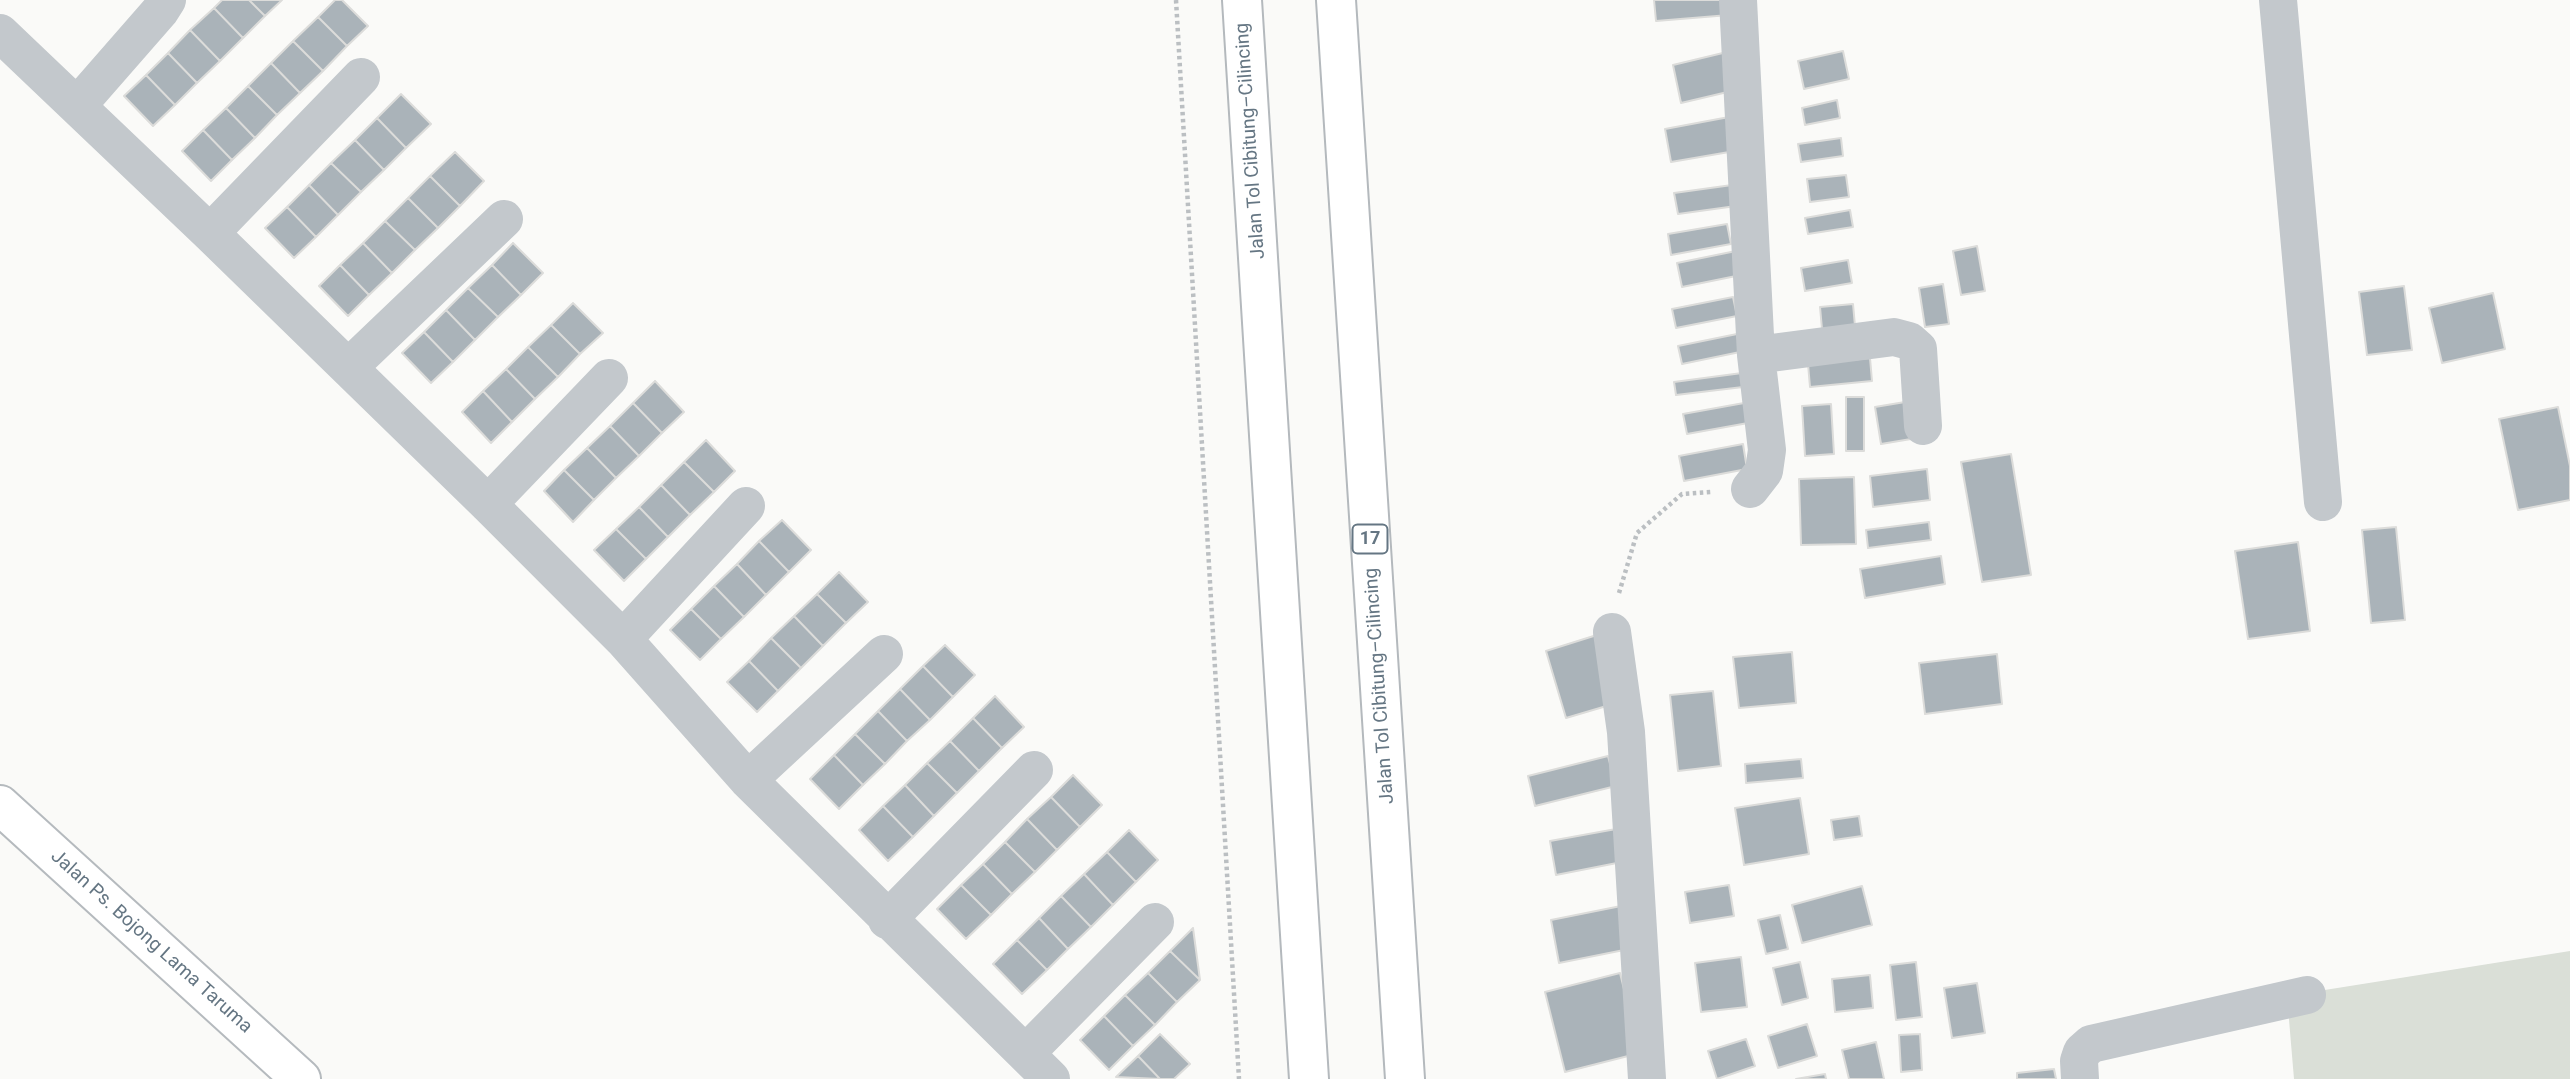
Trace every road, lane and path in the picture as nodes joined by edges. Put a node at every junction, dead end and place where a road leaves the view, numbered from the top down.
1 (167, 0) edge
2 (1176, 0) edge
3 (1242, 0) edge
4 (1336, 0) edge
5 (1738, 0) edge
6 (2278, 0) edge
7 (0, 33) edge
8 (361, 77) dead end
9 (77, 106) junction
10 (504, 219) dead end
11 (210, 233) junction
12 (1756, 355) junction
13 (349, 367) junction
14 (609, 378) dead end
15 (1923, 426) dead end
16 (1750, 489) joint
17 (2323, 502) dead end
18 (488, 504) junction
19 (746, 506) dead end
20 (1612, 632) joint
21 (624, 639) junction
22 (884, 654) dead end
23 (1034, 770) dead end
24 (748, 780) junction
25 (0, 805) edge
26 (887, 919) junction
27 (1155, 922) dead end
28 (2307, 995) dead end
29 (1039, 1066) edge
30 (301, 1079) edge
31 (1239, 1079) edge
32 (1309, 1079) edge
33 (1405, 1079) edge
34 (1647, 1079) edge
35 (2080, 1079) edge

1 - 9 street
2 - 31 path
3 - 32 main road, Jalan Tol Cibitung–Cilincing
4 - 33 main road, Jalan Tol Cibitung–Cilincing / 17
5 - 12 street
6 - 17 street
7 - 9 street
8 - 11 street
9 - 11 street
10 - 13 street
11 - 13 street
12 - 15 street
12 - 16 street
13 - 18 street
14 - 18 street
16 - 20 path
18 - 21 street
19 - 21 street
20 - 34 street
21 - 24 street
22 - 24 street
23 - 26 street
24 - 26 street
25 - 30 main road, Jalan Ps. Bojong Lama Taruma
26 - 29 street
27 - 29 street
28 - 35 street

